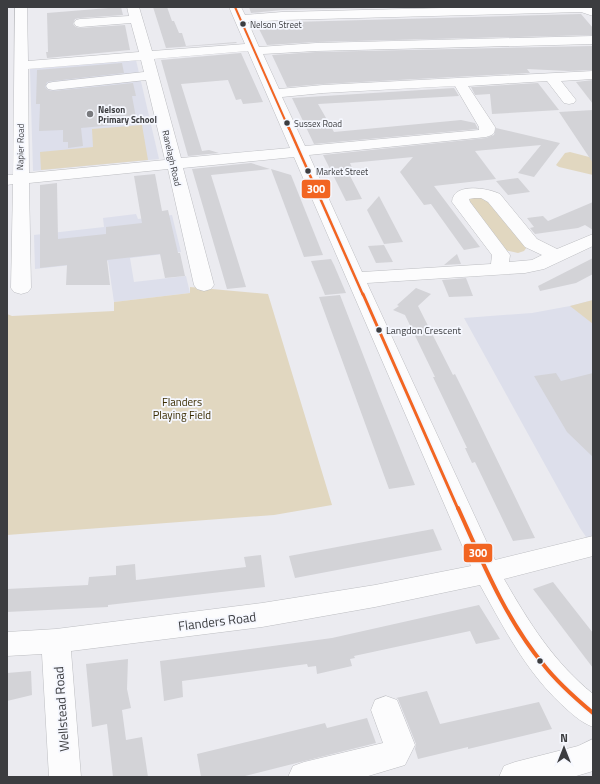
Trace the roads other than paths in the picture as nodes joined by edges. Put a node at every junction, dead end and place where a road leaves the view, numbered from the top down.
1 (21, 7) edge
2 (235, 7) edge
3 (475, 9) edge
4 (590, 10) edge
5 (134, 13) edge
6 (241, 19) junction
7 (80, 23) dead end
8 (593, 40) edge
9 (254, 49) junction
10 (146, 56) junction
11 (16, 65) edge
12 (151, 75) junction
13 (593, 75) edge
14 (551, 77) junction
15 (459, 82) junction
16 (53, 86) dead end
17 (274, 94) junction
18 (569, 100) dead end
19 (300, 152) junction
20 (174, 164) junction
21 (13, 180) edge
22 (593, 239) edge
23 (539, 247) junction
24 (556, 255) junction
25 (501, 262) junction
26 (356, 278) junction
27 (204, 285) dead end
28 (21, 288) dead end
29 (591, 547) edge
30 (487, 573) junction
31 (56, 641) junction
32 (7, 644) edge
33 (386, 710) dead end
34 (593, 713) edge
35 (593, 754) edge
36 (65, 777) edge
37 (304, 777) edge
38 (515, 777) edge

1 - 11 street, Napier Road
2 - 6 street
3 - 4 street
3 - 6 street
5 - 7 street
5 - 10 street, Ranelagh Road
6 - 9 street
8 - 9 street
9 - 10 street
9 - 17 street
10 - 11 street
10 - 12 street, Ranelagh Road
11 - 21 street, Napier Road
12 - 16 street
12 - 20 street, Ranelagh Road
13 - 14 street
14 - 15 street
14 - 18 street
15 - 17 street
15 - 19 street
17 - 19 street
19 - 20 street
19 - 26 street
20 - 21 street
20 - 27 street, Ranelagh Road
21 - 28 street, Napier Road
22 - 24 street
23 - 24 street
23 - 25 street
23 - 25 street
24 - 25 street
25 - 26 street
26 - 30 street
29 - 30 street, Flanders Road
30 - 31 street, Flanders Road
30 - 34 street
31 - 32 street, Flanders Road
31 - 36 street, Wellstead Road
33 - 37 street
35 - 38 street

